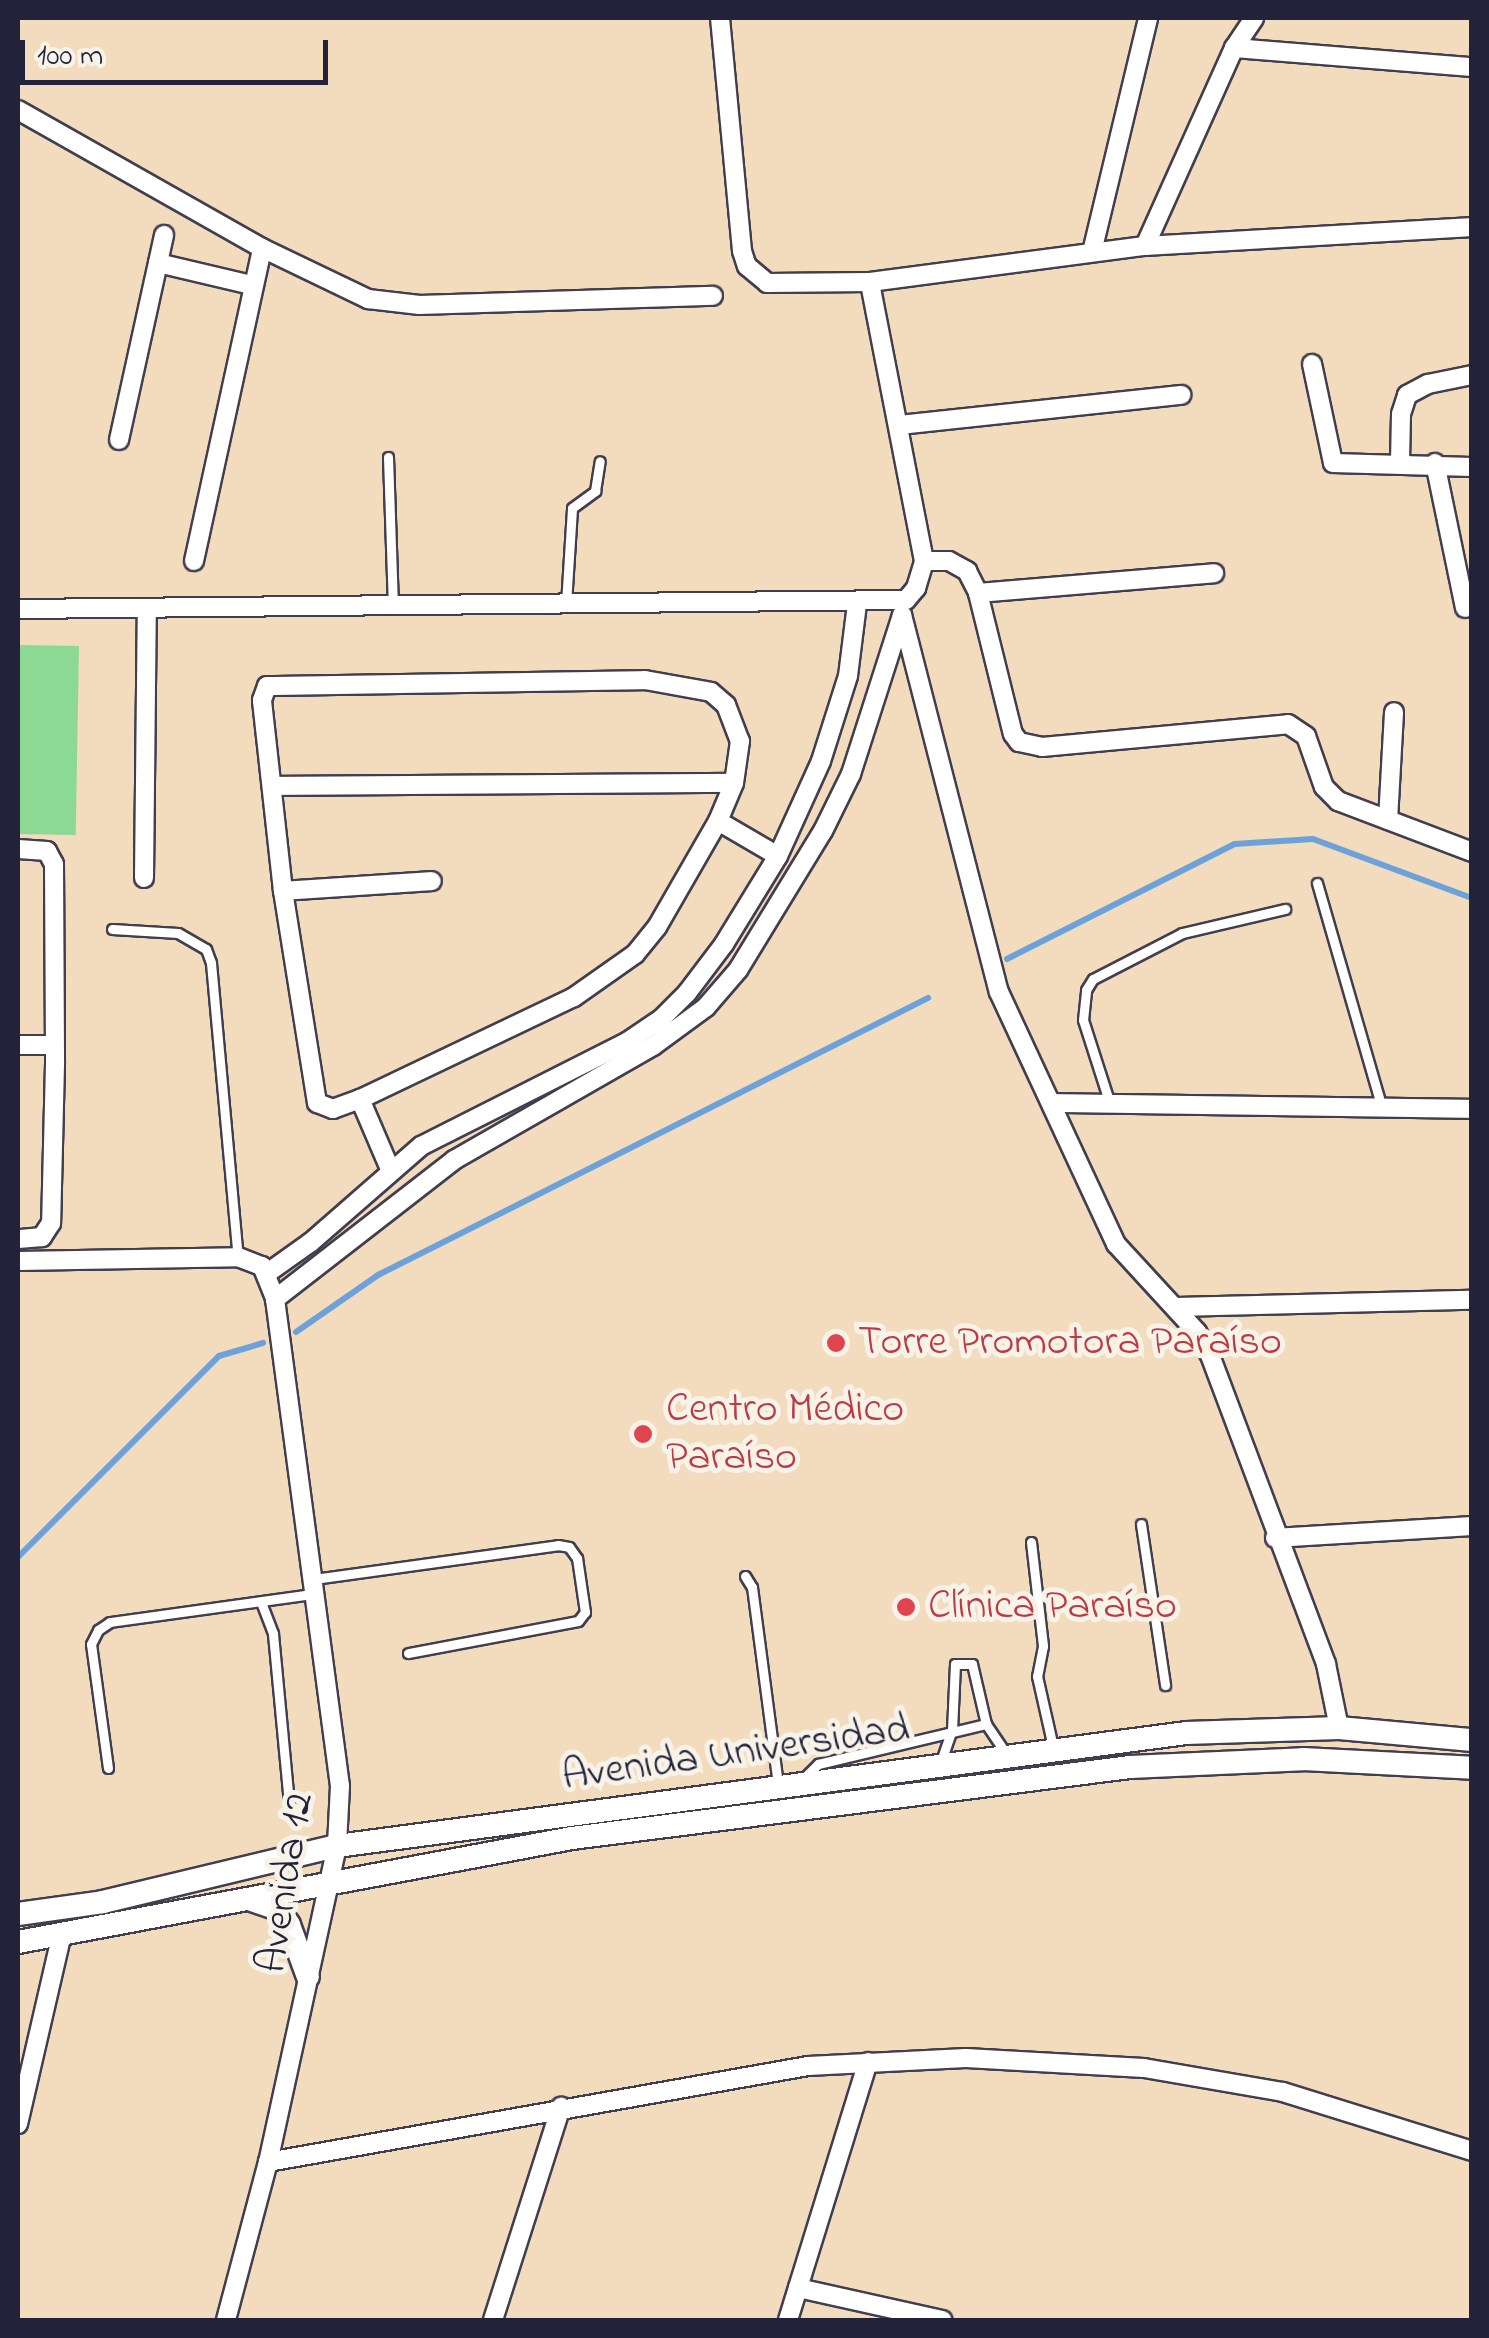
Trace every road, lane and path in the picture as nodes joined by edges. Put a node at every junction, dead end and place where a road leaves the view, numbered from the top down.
1 (720, 18) edge
2 (1148, 18) edge
3 (1254, 18) edge
4 (1234, 48) junction
5 (1472, 67) edge
6 (18, 110) edge
7 (1472, 227) edge
8 (164, 236) dead end
9 (1145, 246) junction
10 (262, 248) junction
11 (1092, 252) junction
12 (158, 263) junction
13 (870, 282) junction
14 (252, 285) junction
15 (713, 296) dead end
16 (1312, 364) dead end
17 (1472, 375) edge
18 (1180, 395) dead end
19 (899, 425) junction
20 (119, 440) dead end
21 (388, 457) dead end
22 (600, 461) dead end
23 (1400, 462) junction
24 (1435, 463) junction
25 (1472, 467) edge
26 (924, 560) junction
27 (194, 561) dead end
28 (1214, 573) dead end
29 (978, 593) junction
30 (857, 604) junction
31 (566, 606) junction
32 (393, 608) junction
33 (904, 608) junction
34 (1465, 608) dead end
35 (18, 609) edge
36 (147, 610) junction
37 (1394, 712) dead end
38 (734, 783) junction
39 (272, 786) junction
40 (1388, 820) junction
41 (718, 821) junction
42 (18, 849) edge
43 (1472, 852) edge
44 (778, 856) junction
45 (144, 878) dead end
46 (432, 881) dead end
47 (1317, 883) dead end
48 (283, 890) junction
49 (1285, 909) dead end
50 (112, 930) dead end
51 (53, 1045) junction
52 (18, 1046) edge
53 (360, 1099) junction
54 (1054, 1104) junction
55 (1110, 1105) junction
56 (1381, 1106) junction
57 (1472, 1109) edge
58 (390, 1170) junction
59 (18, 1240) edge
60 (238, 1258) junction
61 (18, 1261) edge
62 (266, 1274) junction
63 (275, 1299) junction
64 (1472, 1300) edge
65 (1175, 1307) junction
66 (1141, 1524) dead end
67 (1472, 1526) edge
68 (1276, 1538) junction
69 (1031, 1542) dead end
70 (745, 1576) dead end
71 (312, 1587) junction
72 (261, 1602) junction
73 (408, 1652) dead end
74 (1164, 1685) dead end
75 (986, 1724) junction
76 (1339, 1728) junction
77 (952, 1730) junction
78 (1472, 1740) edge
79 (1054, 1750) junction
80 (1006, 1755) junction
81 (940, 1764) junction
82 (108, 1768) dead end
83 (1472, 1768) edge
84 (789, 1786) junction
85 (290, 1814) dead end
86 (337, 1846) junction
87 (329, 1881) junction
88 (246, 1898) junction
89 (18, 1914) edge
90 (60, 1938) junction
91 (18, 1942) edge
92 (308, 1977) junction
93 (868, 2062) junction
94 (560, 2107) junction
95 (18, 2124) edge
96 (1472, 2151) edge
97 (268, 2162) junction
98 (798, 2288) junction
99 (226, 2320) edge
100 (494, 2320) edge
101 (788, 2320) edge
102 (942, 2320) edge

1 - 13 street
2 - 11 street
3 - 4 street
4 - 5 street
4 - 9 street
6 - 10 street
7 - 9 street
8 - 12 street
9 - 11 street
10 - 14 street
10 - 15 street
11 - 13 street
12 - 14 street
12 - 20 street
13 - 19 street
14 - 27 street
16 - 23 street
17 - 23 street
18 - 19 street
19 - 26 street
21 - 32 lane
22 - 31 lane
23 - 24 street
24 - 25 street
24 - 34 street
26 - 29 street
26 - 33 street
28 - 29 street
29 - 40 street
30 - 31 street
30 - 33 street
30 - 44 street
31 - 32 street
32 - 36 street
33 - 54 street
33 - 63 street
35 - 36 street
36 - 45 street
37 - 40 street
38 - 39 street
38 - 39 street
38 - 41 street
39 - 48 street
40 - 43 street
41 - 44 street
41 - 53 street
42 - 51 street
44 - 58 street
46 - 48 street
47 - 56 lane
48 - 53 street
49 - 55 lane
50 - 60 lane
51 - 52 street
51 - 59 street
53 - 58 street
54 - 55 street
54 - 65 street
55 - 56 street
56 - 57 street
58 - 62 street
60 - 61 street
60 - 62 street
62 - 63 street, Avenida 12
63 - 71 street, Avenida 12
64 - 65 street
65 - 68 street
66 - 74 lane
67 - 68 street
68 - 76 street
69 - 79 lane
70 - 84 lane
71 - 72 lane
71 - 73 lane
71 - 86 street, Avenida 12
72 - 82 lane
72 - 85 lane
75 - 77 lane
75 - 77 lane
75 - 80 lane
76 - 78 street, Avenida Universidad
76 - 79 street, Avenida Universidad
77 - 81 lane
77 - 84 lane
79 - 80 street, Avenida Universidad
80 - 81 street, Avenida Universidad
81 - 84 street, Avenida Universidad
83 - 87 street, Avenida Universidad
84 - 86 street, Avenida Universidad
86 - 87 street, Avenida 12
86 - 89 street, Avenida Universidad
87 - 88 street, Avenida Universidad
87 - 92 street, Avenida 12
88 - 90 street, Avenida Universidad
88 - 92 street
90 - 91 street, Avenida Universidad
90 - 95 street
92 - 97 street, Avenida 12
93 - 94 street
93 - 96 street
93 - 98 street
94 - 97 street
94 - 100 street
97 - 99 street, Avenida 12
98 - 101 street
98 - 102 street

